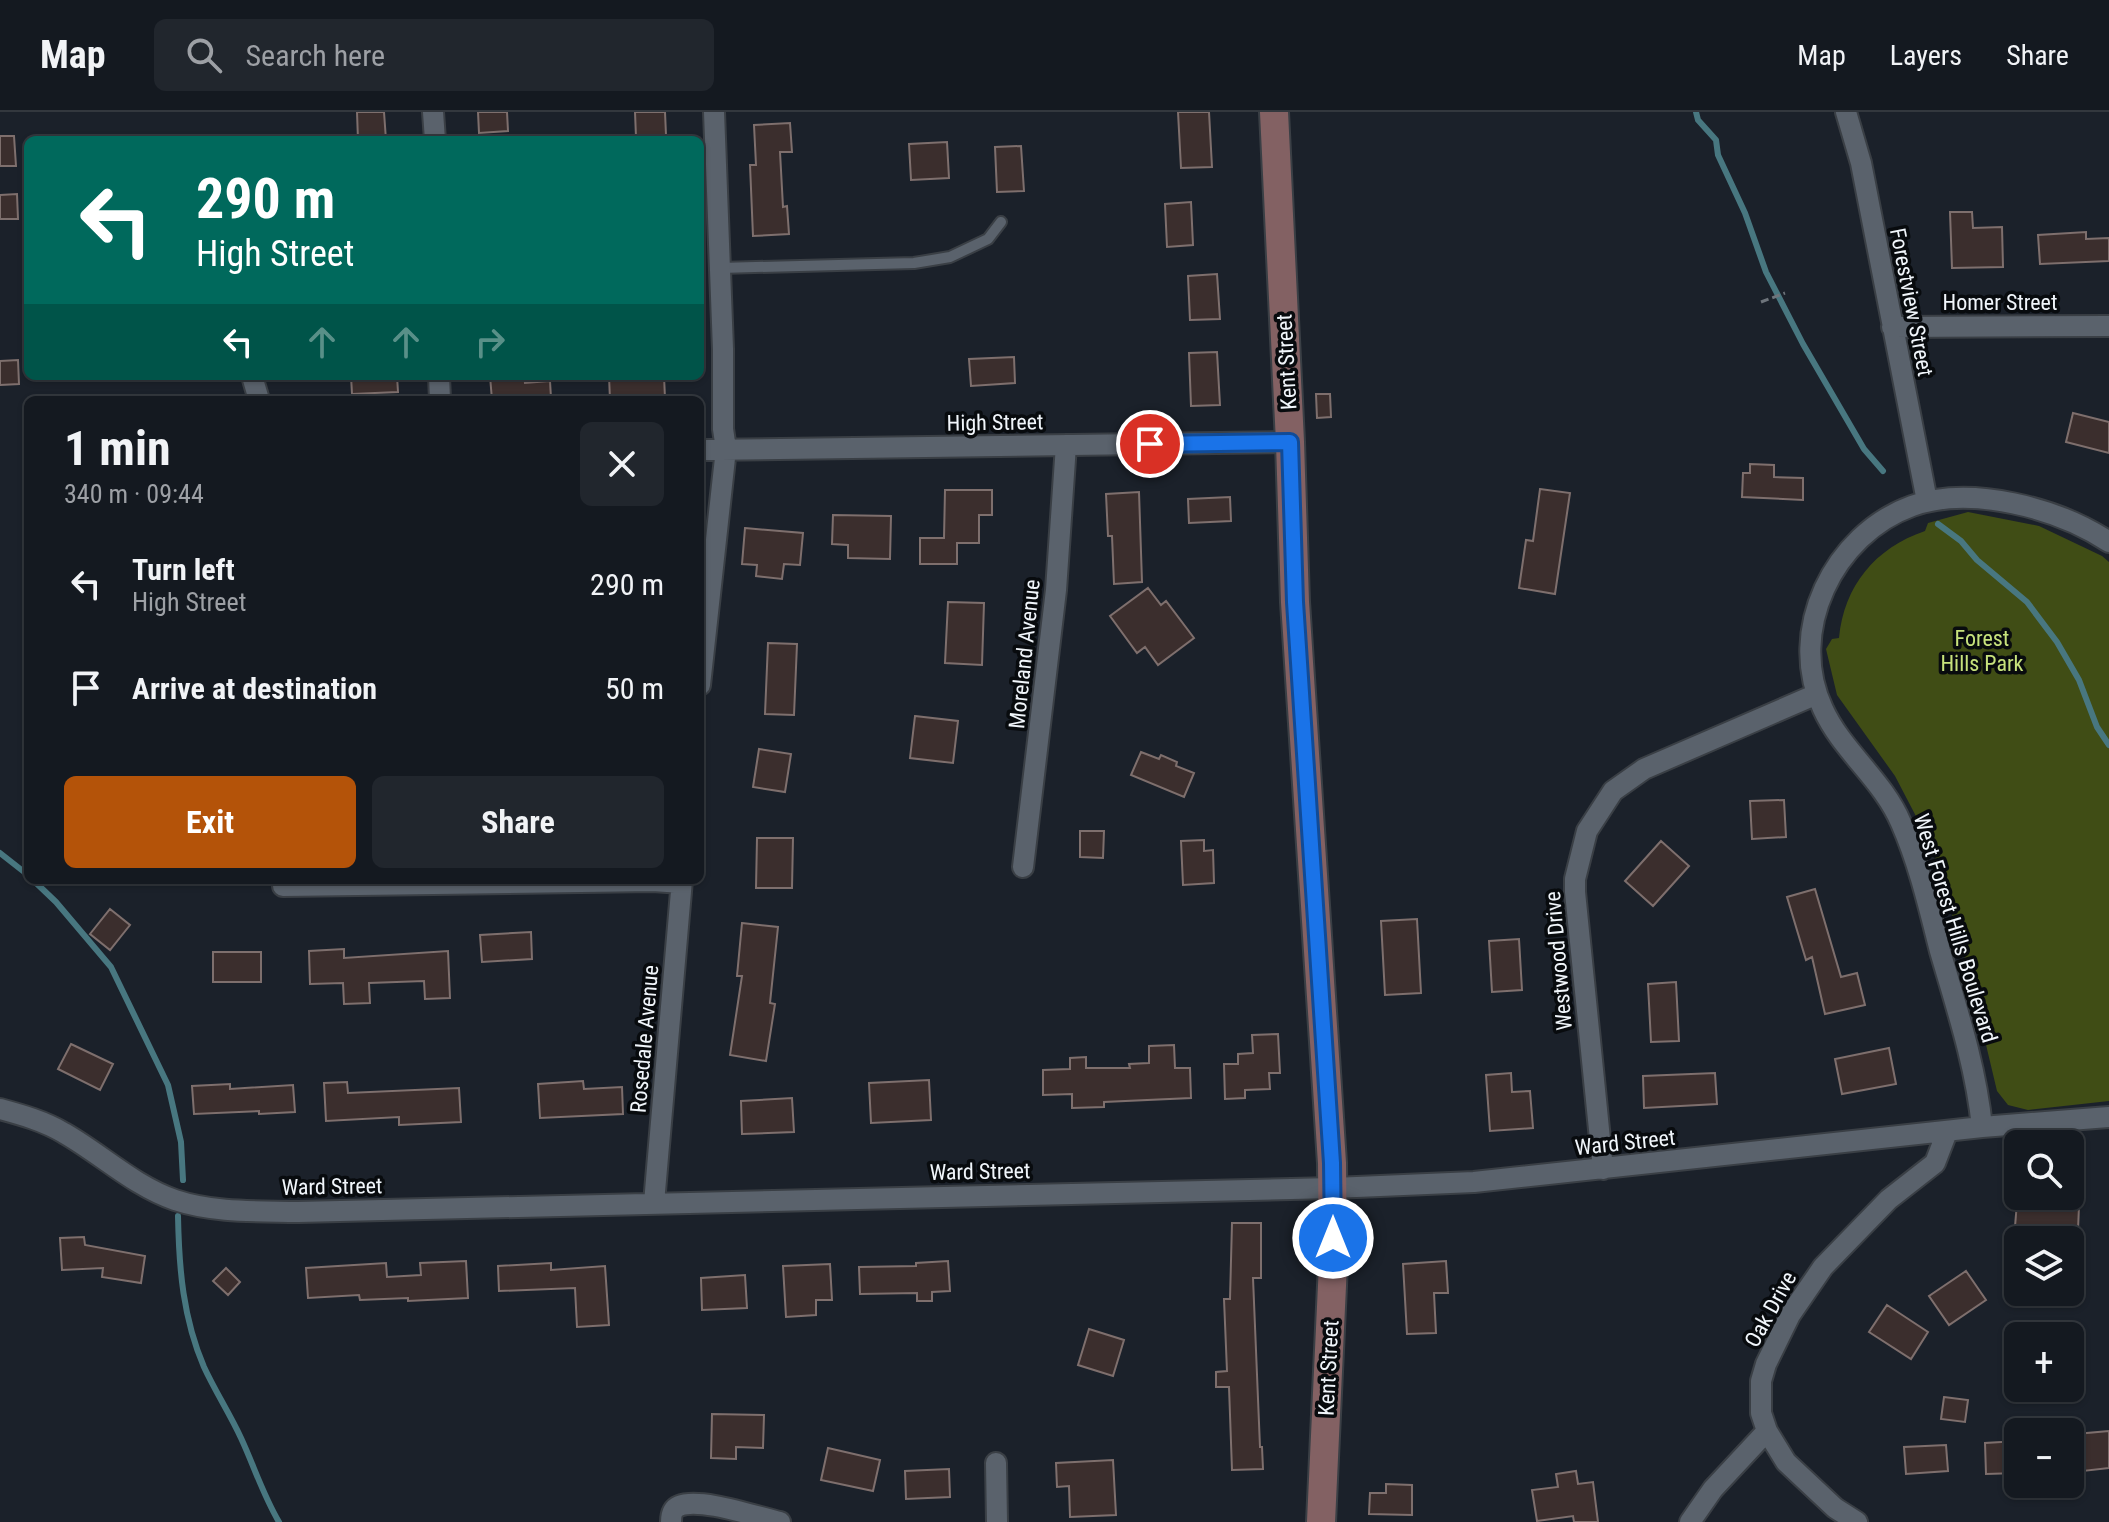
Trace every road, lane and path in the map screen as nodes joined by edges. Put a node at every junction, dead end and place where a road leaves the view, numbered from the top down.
1 (433, 112) edge
2 (714, 112) edge
3 (1274, 112) edge
4 (1846, 112) edge
5 (435, 136) edge
6 (1001, 222) dead end
7 (720, 268) junction
8 (1785, 293) dead end
9 (1761, 302) dead end
10 (2109, 326) edge
11 (1892, 327) junction
12 (1290, 442) junction
13 (1066, 445) junction
14 (726, 449) junction
15 (704, 450) edge
16 (1927, 501) junction
17 (2109, 542) edge
18 (704, 649) edge
19 (1817, 694) junction
20 (1023, 867) dead end
21 (682, 884) edge
22 (0, 1109) edge
23 (2109, 1117) edge
24 (1982, 1127) junction
25 (1947, 1132) junction
26 (1603, 1169) junction
27 (1333, 1188) junction
28 (654, 1203) junction
29 (1767, 1431) junction
30 (996, 1463) dead end
31 (674, 1514) edge
32 (780, 1522) edge
33 (997, 1522) edge
34 (1321, 1522) edge
35 (1690, 1522) edge
36 (1857, 1522) edge

1 - 5 street
2 - 7 street
3 - 12 street, Kent Street
4 - 11 street, Forestview Street
6 - 7 lane
7 - 14 street
8 - 9 path
10 - 11 street, Homer Street
11 - 16 street, Forestview Street
12 - 13 street, High Street
12 - 27 street, Kent Street
13 - 14 street, High Street
13 - 20 street, Moreland Avenue
14 - 15 street, High Street
14 - 18 street
16 - 17 street, West Forest Hills Boulevard
16 - 19 street, West Forest Hills Boulevard
19 - 24 street, West Forest Hills Boulevard
19 - 26 street, Westwood Drive
21 - 28 street, Rosedale Avenue
22 - 28 street, Ward Street
23 - 24 street
24 - 25 street, Ward Street
25 - 26 street, Ward Street
25 - 29 street, Oak Drive
26 - 27 street, Ward Street
27 - 28 street, Ward Street
27 - 34 street, Kent Street
29 - 35 street
29 - 36 street, Oak Drive
30 - 33 street
31 - 32 street

